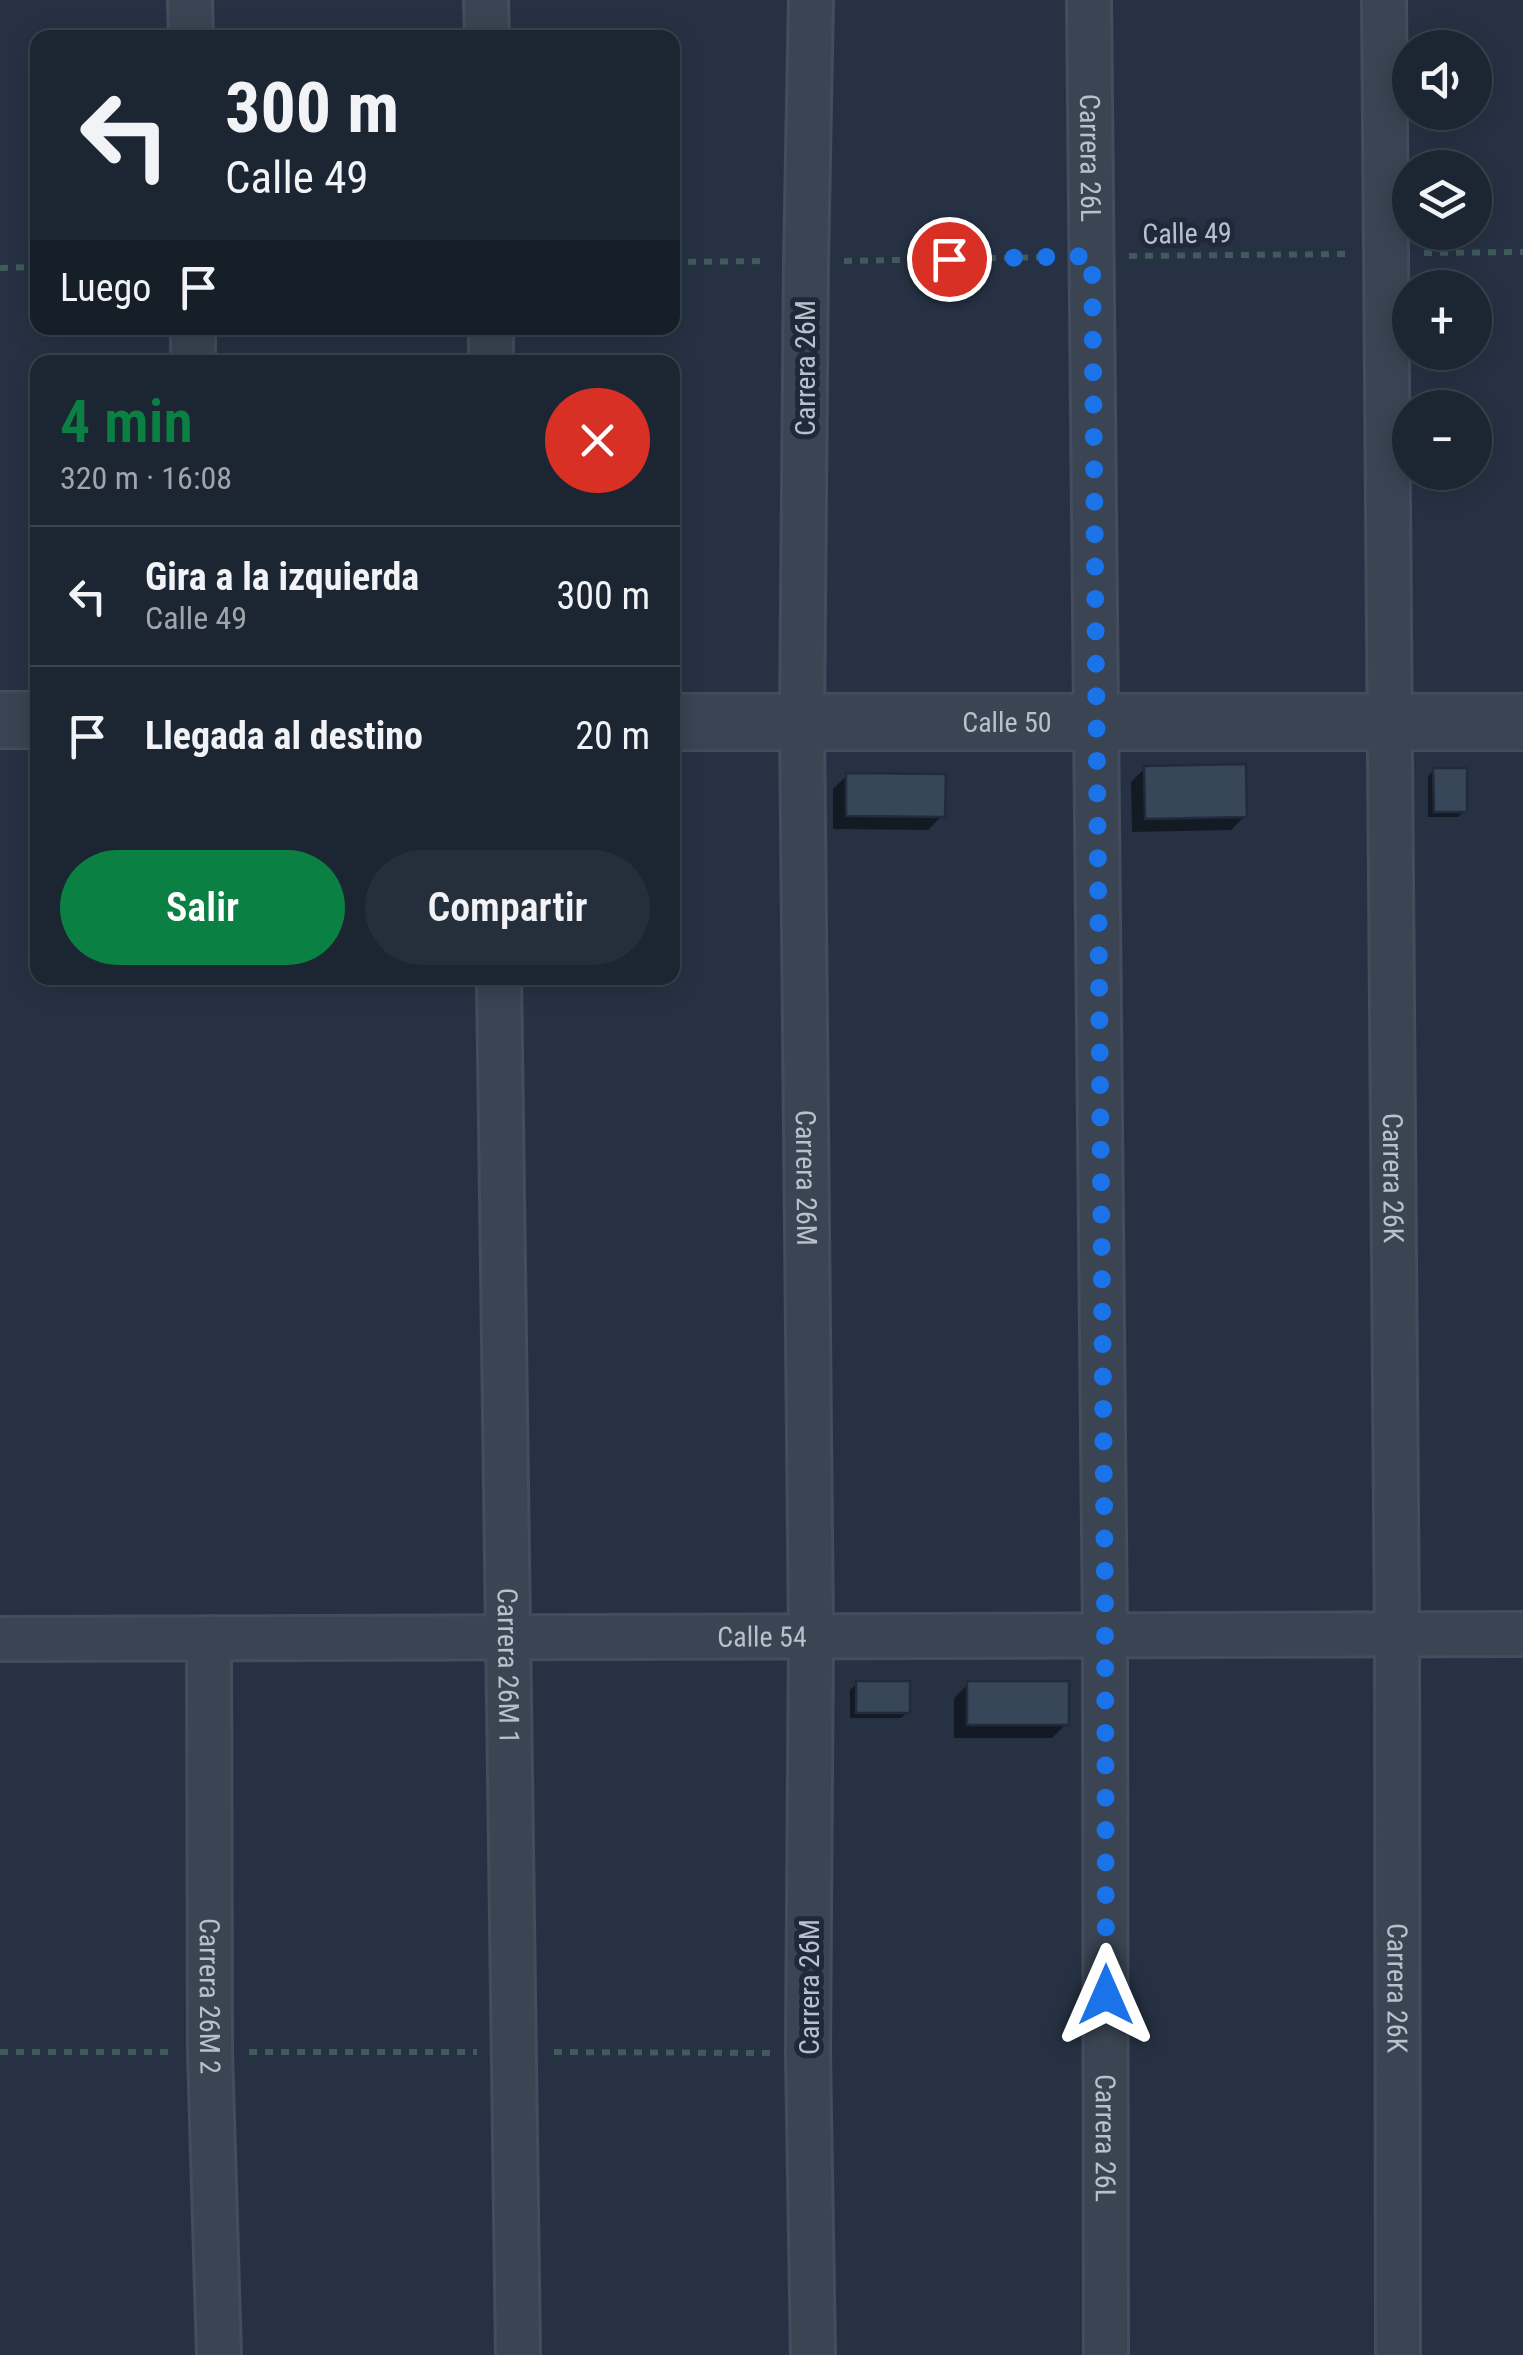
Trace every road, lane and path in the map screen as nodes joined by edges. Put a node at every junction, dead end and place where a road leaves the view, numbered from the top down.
1 (190, 0) edge
2 (486, 0) edge
3 (811, 0) edge
4 (1089, 0) edge
5 (1384, 0) edge
6 (190, 30) edge
7 (486, 30) edge
8 (1523, 252) edge
9 (1386, 253) junction
10 (1092, 256) junction
11 (806, 261) junction
12 (680, 262) edge
13 (30, 267) edge
14 (0, 268) edge
15 (0, 720) edge
16 (30, 720) edge
17 (1096, 721) junction
18 (680, 722) edge
19 (1390, 722) junction
20 (1523, 722) edge
21 (802, 723) junction
22 (500, 985) edge
23 (1523, 1634) edge
24 (1397, 1635) junction
25 (811, 1636) junction
26 (1105, 1636) junction
27 (209, 1638) junction
28 (508, 1638) junction
29 (0, 1639) edge
30 (0, 2052) edge
31 (210, 2052) junction
32 (514, 2052) junction
33 (808, 2053) junction
34 (219, 2355) edge
35 (518, 2355) edge
36 (813, 2355) edge
37 (1106, 2355) edge
38 (1398, 2355) edge

1 - 6 street
2 - 7 street
3 - 11 street, Carrera 26M
4 - 10 street, Carrera 26L
5 - 9 street, Carrera 26K
8 - 9 path, Calle 49
9 - 10 path, Calle 49
9 - 19 street, Carrera 26K
10 - 11 path, Calle 49
10 - 17 street, Carrera 26L
11 - 12 path, Calle 49
11 - 21 street, Carrera 26M
13 - 14 path
15 - 16 street
17 - 19 street, Calle 50
17 - 21 street, Calle 50
17 - 26 street, Carrera 26L
18 - 21 street, Calle 50
19 - 20 street, Calle 50
19 - 24 street, Carrera 26K
21 - 25 street, Carrera 26M
22 - 28 street, Carrera 26M 1
23 - 24 street, Calle 54
24 - 26 street, Calle 54
24 - 38 street, Carrera 26K
25 - 26 street, Calle 54
25 - 28 street, Calle 54
25 - 33 street, Carrera 26M
26 - 37 street, Carrera 26L
27 - 28 street, Calle 54
27 - 29 street, Calle 54
27 - 31 street, Carrera 26M 2
28 - 32 street, Carrera 26M 1
30 - 31 path
31 - 32 path
31 - 34 street, Carrera 26M 2
32 - 33 path
32 - 35 street, Carrera 26M 1
33 - 36 street, Carrera 26M

